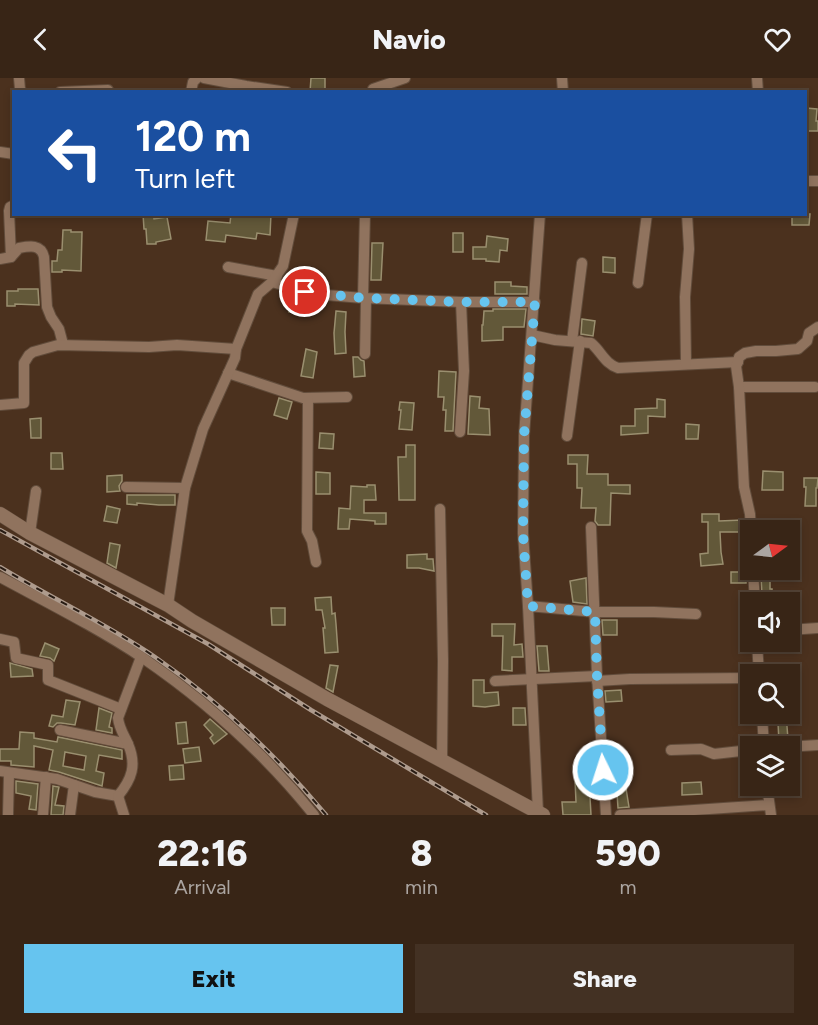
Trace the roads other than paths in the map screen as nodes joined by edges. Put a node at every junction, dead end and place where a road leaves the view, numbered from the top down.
1 (204, 78) edge
2 (405, 78) edge
3 (373, 86) edge
4 (273, 90) edge
5 (12, 206) edge
6 (294, 216) edge
7 (365, 216) edge
8 (540, 216) edge
9 (647, 216) edge
10 (687, 216) edge
11 (5, 258) edge
12 (582, 263) dead end
13 (228, 267) dead end
14 (274, 279) junction
15 (638, 283) dead end
16 (364, 298) junction
17 (461, 302) junction
18 (535, 302) junction
19 (818, 327) edge
20 (532, 335) junction
21 (576, 341) junction
22 (63, 344) junction
23 (236, 349) junction
24 (365, 354) dead end
25 (738, 362) junction
26 (686, 364) junction
27 (228, 374) junction
28 (740, 387) junction
29 (815, 387) dead end
30 (347, 397) dead end
31 (308, 398) junction
32 (0, 405) edge
33 (460, 432) dead end
34 (567, 436) dead end
35 (126, 487) dead end
36 (185, 488) junction
37 (36, 491) dead end
38 (441, 509) dead end
39 (0, 514) edge
40 (750, 520) edge
41 (591, 527) dead end
42 (30, 533) junction
43 (316, 562) dead end
44 (0, 577) edge
45 (168, 605) junction
46 (528, 606) junction
47 (595, 612) junction
48 (696, 614) dead end
49 (818, 628) edge
50 (800, 629) edge
51 (0, 639) edge
52 (141, 657) junction
53 (597, 678) junction
54 (740, 678) edge
55 (531, 679) junction
56 (495, 681) dead end
57 (121, 709) junction
58 (60, 730) dead end
59 (128, 744) junction
60 (818, 745) edge
61 (800, 746) edge
62 (671, 750) dead end
63 (740, 751) edge
64 (442, 761) junction
65 (4, 772) edge
66 (46, 777) junction
67 (74, 785) junction
68 (118, 796) junction
69 (770, 810) edge
70 (540, 814) edge
71 (8, 815) edge
72 (43, 815) edge
73 (70, 815) edge
74 (124, 815) edge
75 (314, 815) edge
76 (606, 815) edge
77 (620, 815) edge

1 - 4 street
2 - 3 street
5 - 11 street
6 - 14 street
7 - 16 street
8 - 18 street
9 - 15 street
10 - 26 street
11 - 22 street
12 - 21 street
13 - 14 street
14 - 16 street
14 - 23 street
16 - 17 street
16 - 24 street
17 - 18 street
17 - 33 street
18 - 20 street
19 - 25 street
20 - 21 street
20 - 46 street
21 - 26 street
21 - 34 street
22 - 23 street
22 - 32 street
23 - 27 street
25 - 26 street
25 - 28 street
27 - 31 street
27 - 36 street
28 - 29 street
28 - 40 street
30 - 31 street
31 - 43 street
35 - 36 street
36 - 45 street
37 - 42 street
38 - 64 street
39 - 42 street
41 - 47 street
42 - 45 street
44 - 52 street
45 - 64 street
46 - 47 street
46 - 55 street
47 - 48 street
47 - 53 street
49 - 50 street
51 - 57 street
52 - 57 street
52 - 75 street
53 - 54 street
53 - 55 street
53 - 76 street
55 - 56 street
55 - 70 street
57 - 59 street
58 - 59 street
59 - 68 street
60 - 61 street
62 - 63 street
64 - 70 street
65 - 66 street
65 - 71 street
66 - 67 street
66 - 72 street
67 - 68 street
67 - 73 street
68 - 74 street
69 - 77 street

